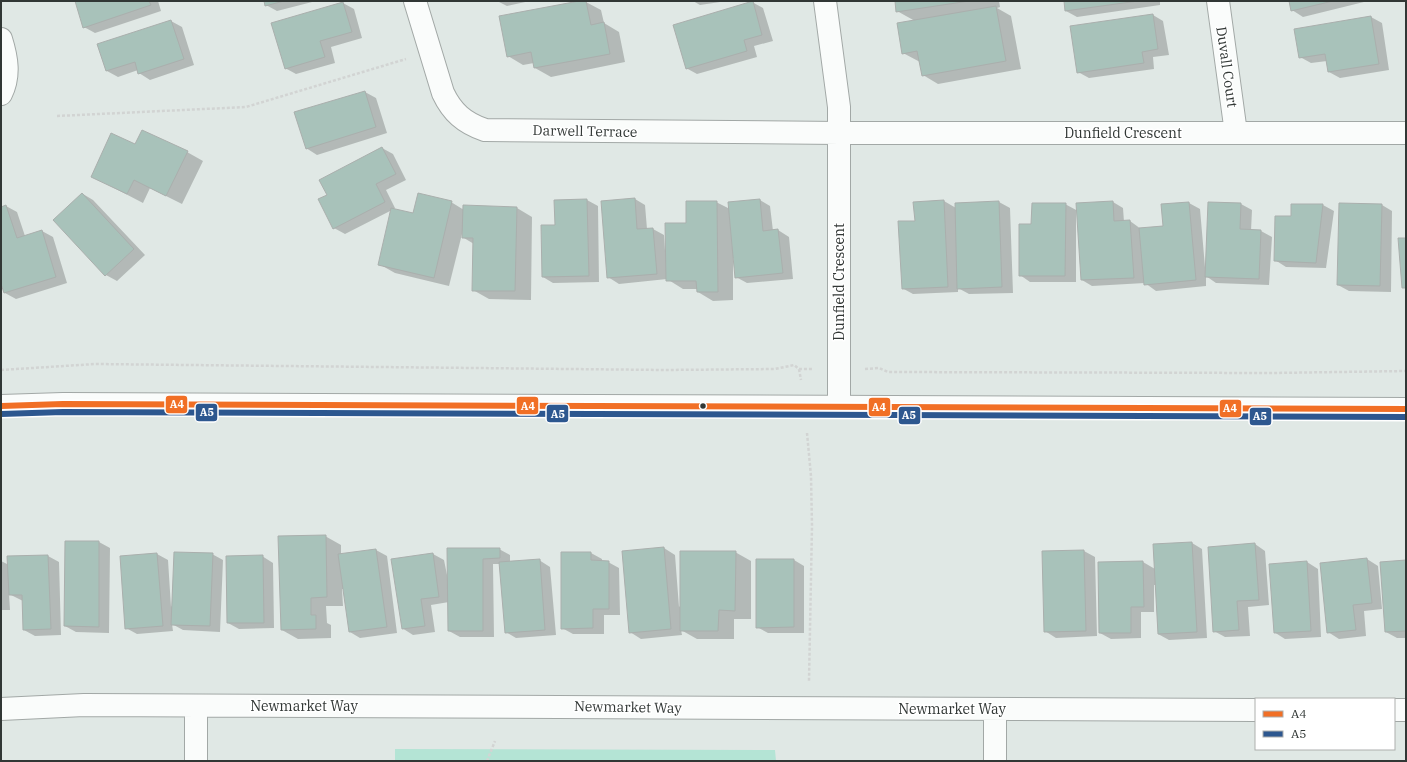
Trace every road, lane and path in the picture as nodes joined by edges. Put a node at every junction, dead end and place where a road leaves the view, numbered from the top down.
1 (415, 1) edge
2 (825, 1) edge
3 (1218, 1) edge
4 (1, 39) edge
5 (430, 51) junction
6 (1, 94) edge
7 (58, 116) dead end
8 (840, 133) junction
9 (1236, 133) junction
10 (1406, 133) edge
11 (879, 368) dead end
12 (1, 370) edge
13 (1406, 371) edge
14 (1, 406) edge
15 (805, 406) junction
16 (840, 406) junction
17 (1406, 409) edge
18 (809, 688) dead end
19 (196, 706) junction
20 (1, 709) edge
21 (995, 709) junction
22 (1255, 710) edge
23 (1395, 710) edge
24 (1406, 710) edge
25 (495, 742) dead end
26 (196, 761) edge
27 (486, 761) edge
28 (995, 761) edge

1 - 5 street, Darwell Terrace
2 - 8 street, Dunfield Crescent
3 - 9 street, Duvall Court
4 - 6 street
5 - 7 path
5 - 8 street, Darwell Terrace
8 - 9 street, Dunfield Crescent
8 - 16 street, Dunfield Crescent
9 - 10 street, Dunfield Crescent
11 - 13 path
12 - 15 path
14 - 15 street
15 - 16 street
15 - 18 path
16 - 17 street
19 - 20 street, Newmarket Way
19 - 21 street, Newmarket Way
19 - 26 street
21 - 22 street, Newmarket Way
21 - 28 street
23 - 24 street
25 - 27 path

